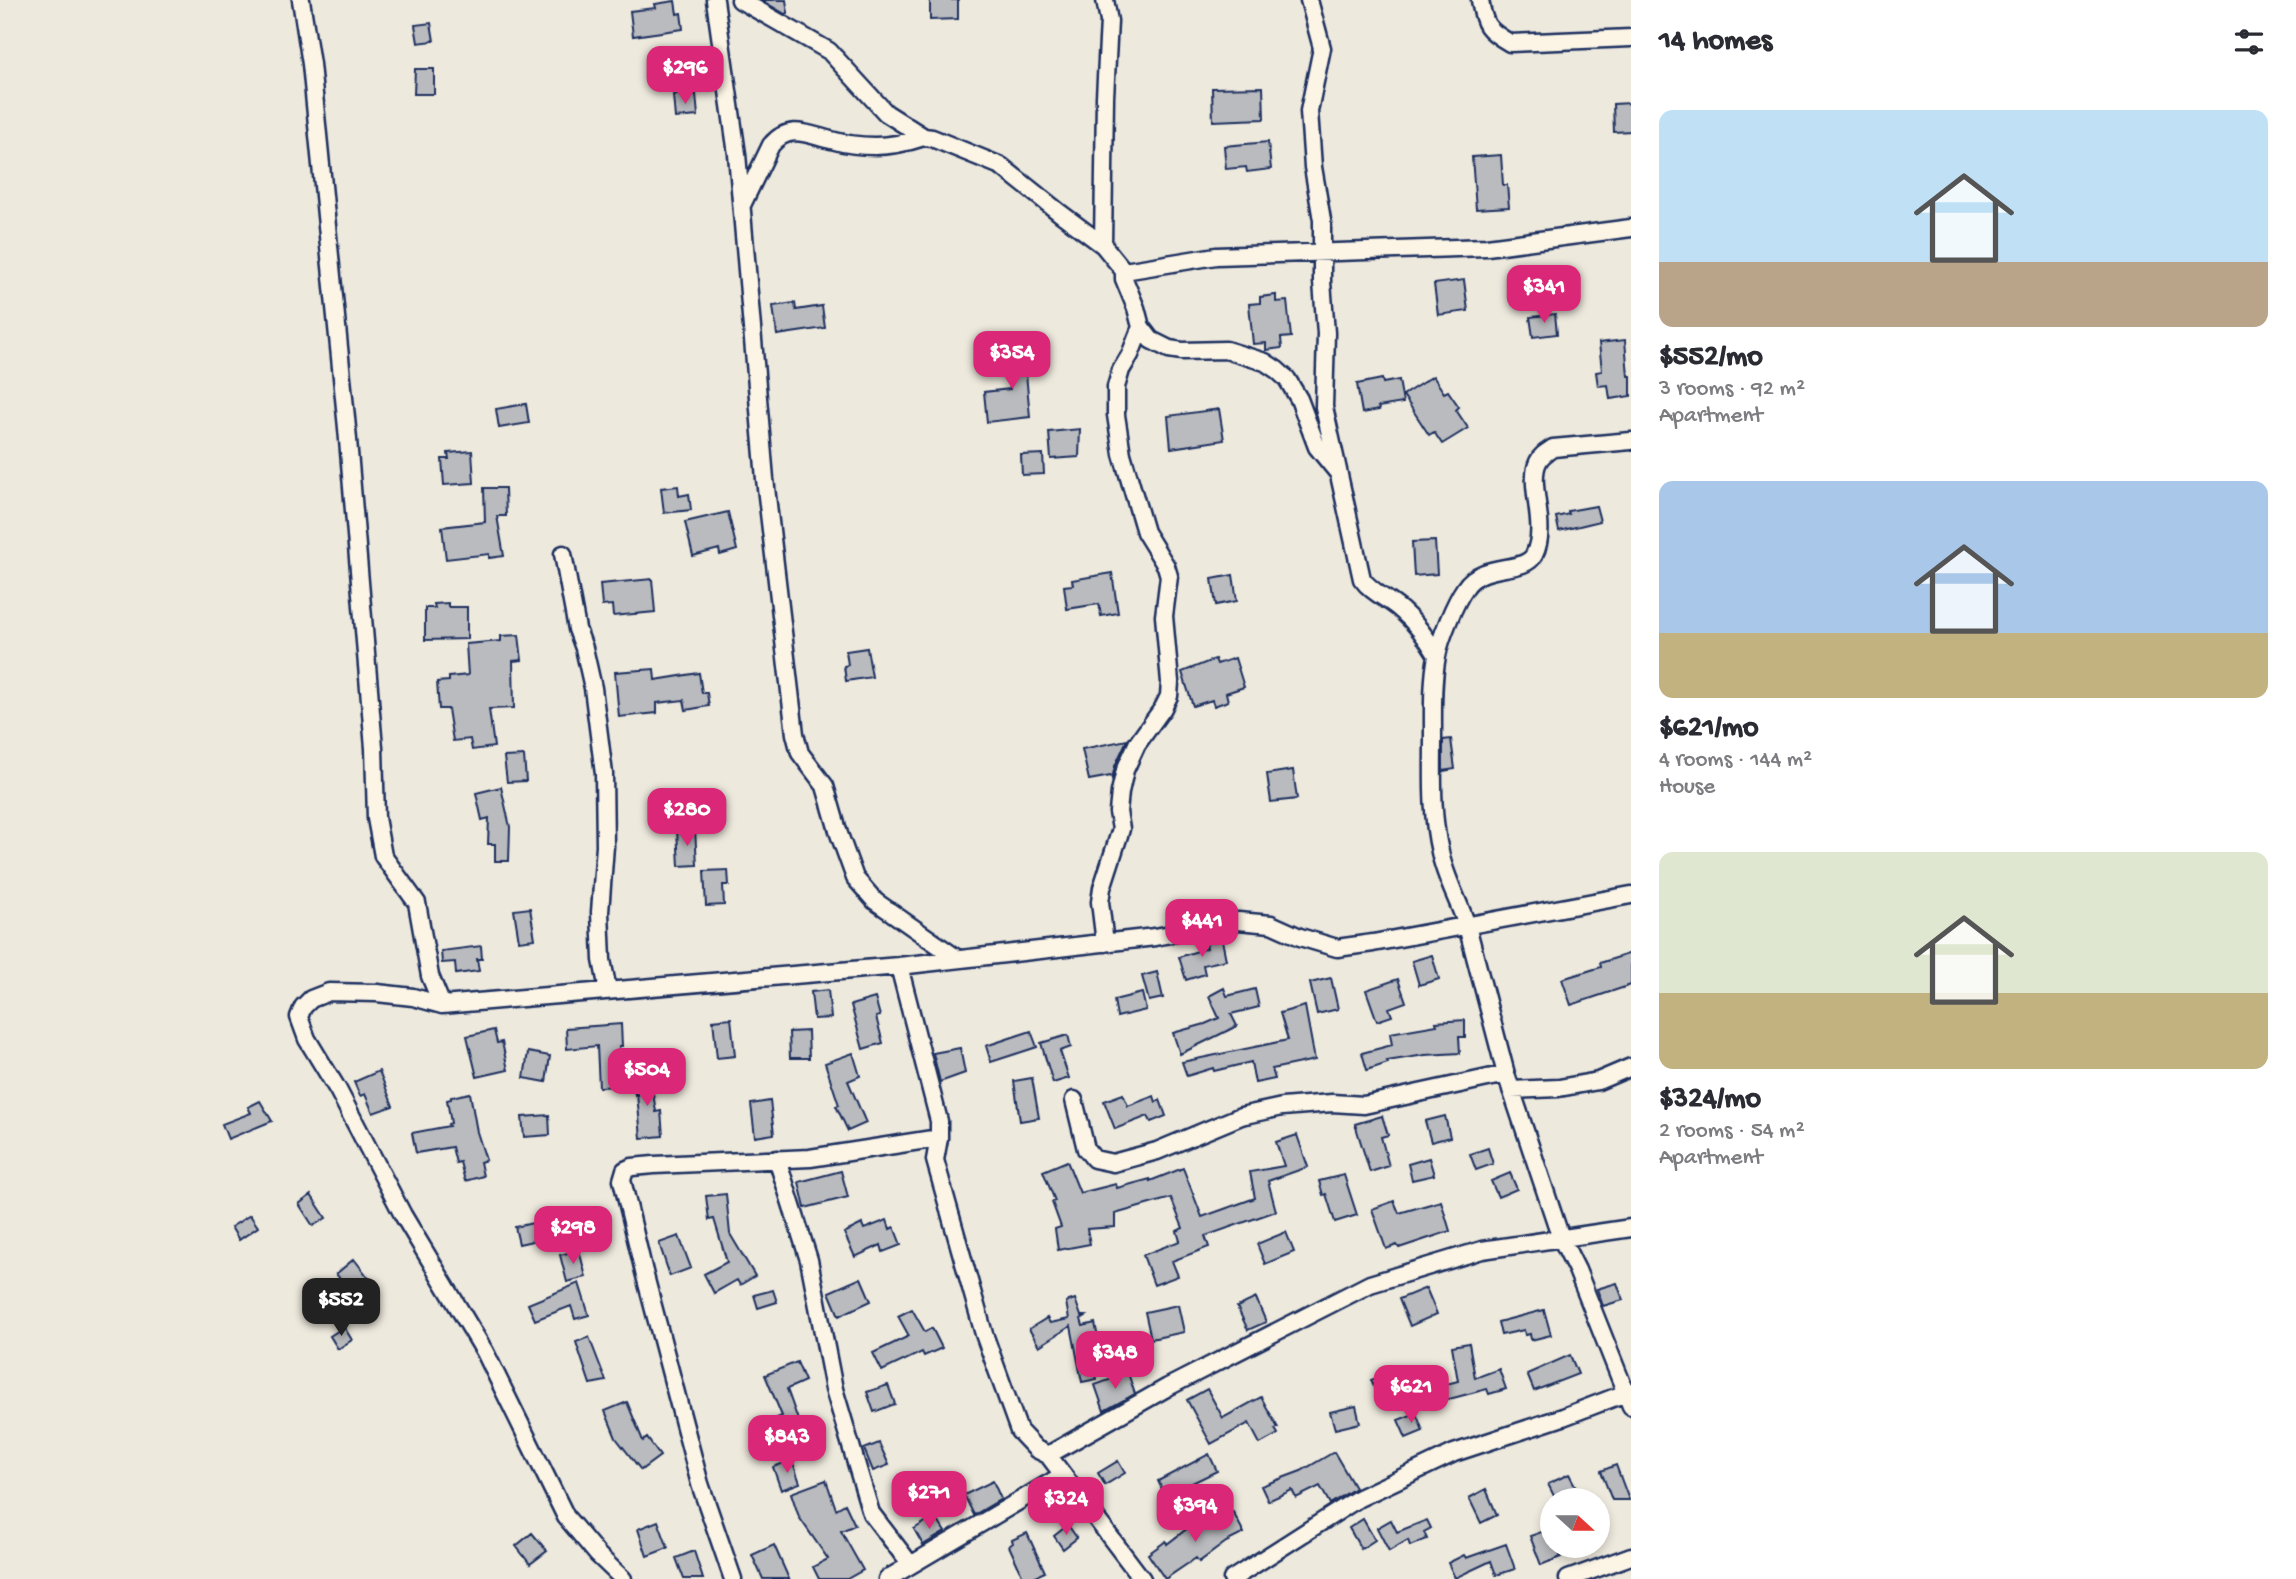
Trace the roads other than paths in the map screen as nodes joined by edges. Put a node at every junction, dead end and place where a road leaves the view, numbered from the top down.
1 (301, 0) edge
2 (715, 0) edge
3 (740, 0) edge
4 (1105, 0) edge
5 (1309, 0) edge
6 (1480, 0) edge
7 (1631, 38) edge
8 (924, 138) junction
9 (741, 206) junction
10 (1631, 228) edge
11 (1103, 244) junction
12 (1322, 253) junction
13 (1124, 271) junction
14 (1141, 327) junction
15 (1631, 441) edge
16 (1339, 474) junction
17 (563, 554) dead end
18 (1437, 655) junction
19 (1631, 895) edge
20 (1467, 926) junction
21 (1105, 943) junction
22 (958, 959) junction
23 (899, 966) junction
24 (608, 990) junction
25 (442, 1005) junction
26 (1631, 1067) edge
27 (1508, 1082) junction
28 (1074, 1100) dead end
29 (939, 1138) junction
30 (777, 1159) junction
31 (1631, 1228) edge
32 (1561, 1238) junction
33 (1629, 1396) edge
34 (1048, 1455) junction
35 (1063, 1475) junction
36 (1631, 1556) edge
37 (910, 1564) junction
38 (623, 1579) edge
39 (733, 1579) edge
40 (887, 1579) edge
41 (1142, 1579) edge
42 (1232, 1579) edge
43 (1568, 1579) edge

1 - 25 street
2 - 9 street
3 - 8 street
4 - 11 street
5 - 12 street
6 - 7 street
8 - 9 street
8 - 11 street
9 - 22 street
10 - 12 street
11 - 13 street
12 - 13 street
12 - 16 street
13 - 14 street
14 - 16 street
14 - 21 street
15 - 18 street
16 - 18 street
17 - 24 street
18 - 20 street
19 - 20 street
20 - 21 street
20 - 27 street
21 - 22 street
22 - 23 street
23 - 24 street
23 - 29 street
24 - 25 street
25 - 38 street
26 - 27 street
27 - 28 street
27 - 32 street
29 - 30 street
29 - 34 street
30 - 37 street
30 - 39 street
31 - 32 street
32 - 33 street
32 - 34 street
33 - 42 street
34 - 35 street
35 - 37 street
35 - 41 street
36 - 43 street
37 - 40 street

